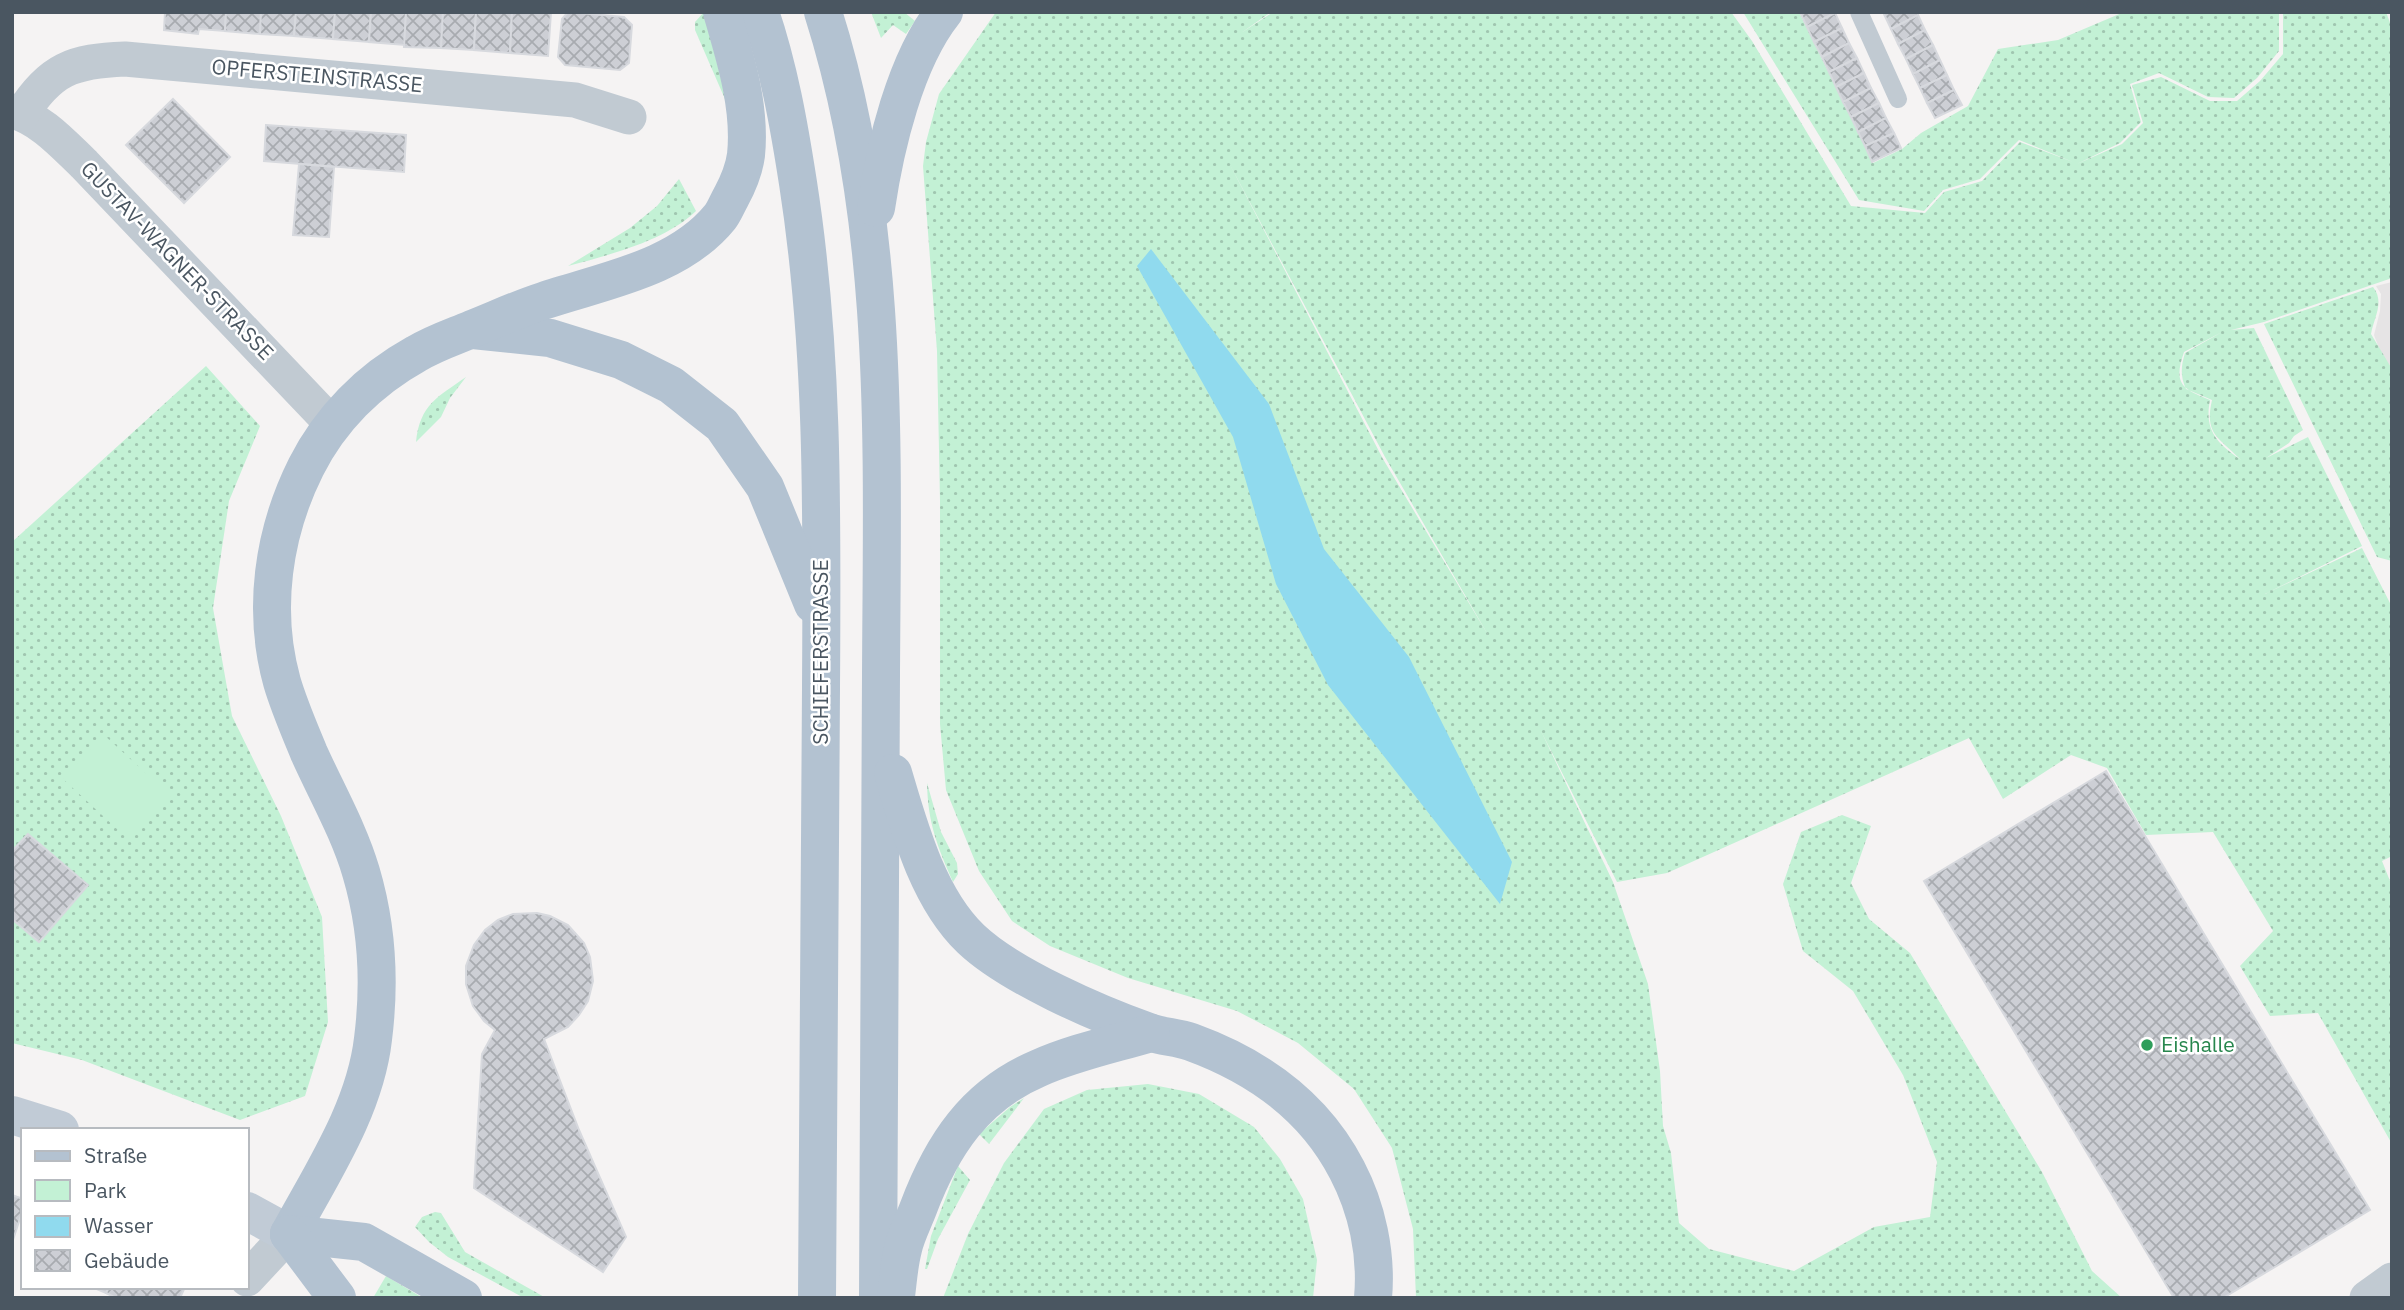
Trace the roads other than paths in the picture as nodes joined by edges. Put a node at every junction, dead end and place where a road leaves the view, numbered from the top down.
1 (722, 12) edge
2 (760, 12) edge
3 (823, 12) edge
4 (944, 12) edge
5 (1859, 12) edge
6 (1898, 99) dead end
7 (17, 112) edge
8 (629, 117) dead end
9 (870, 248) junction
10 (470, 330) junction
11 (332, 424) junction
12 (821, 626) junction
13 (881, 734) junction
14 (1151, 1033) junction
15 (12, 1115) edge
16 (54, 1128) edge
17 (248, 1212) edge
18 (289, 1234) junction
19 (248, 1278) edge
20 (2392, 1280) edge
21 (337, 1298) edge
22 (463, 1298) edge
23 (817, 1298) edge
24 (878, 1298) edge
25 (896, 1298) edge
26 (1373, 1298) edge
27 (2367, 1298) edge

1 - 10 main road
2 - 12 main road, SCHIEFERSTRASSE
3 - 9 main road
4 - 9 main road
5 - 6 lane
7 - 8 street, OPFERSTEINSTRASSE
7 - 11 street, GUSTAV-WAGNER-STRASSE
9 - 13 main road
10 - 11 main road
10 - 12 main road
11 - 18 main road
12 - 23 main road, SCHIEFERSTRASSE
13 - 14 main road
13 - 24 main road
14 - 25 main road
14 - 26 main road
15 - 16 main road
17 - 18 main road
18 - 19 street
18 - 21 main road
18 - 22 main road
20 - 27 street

